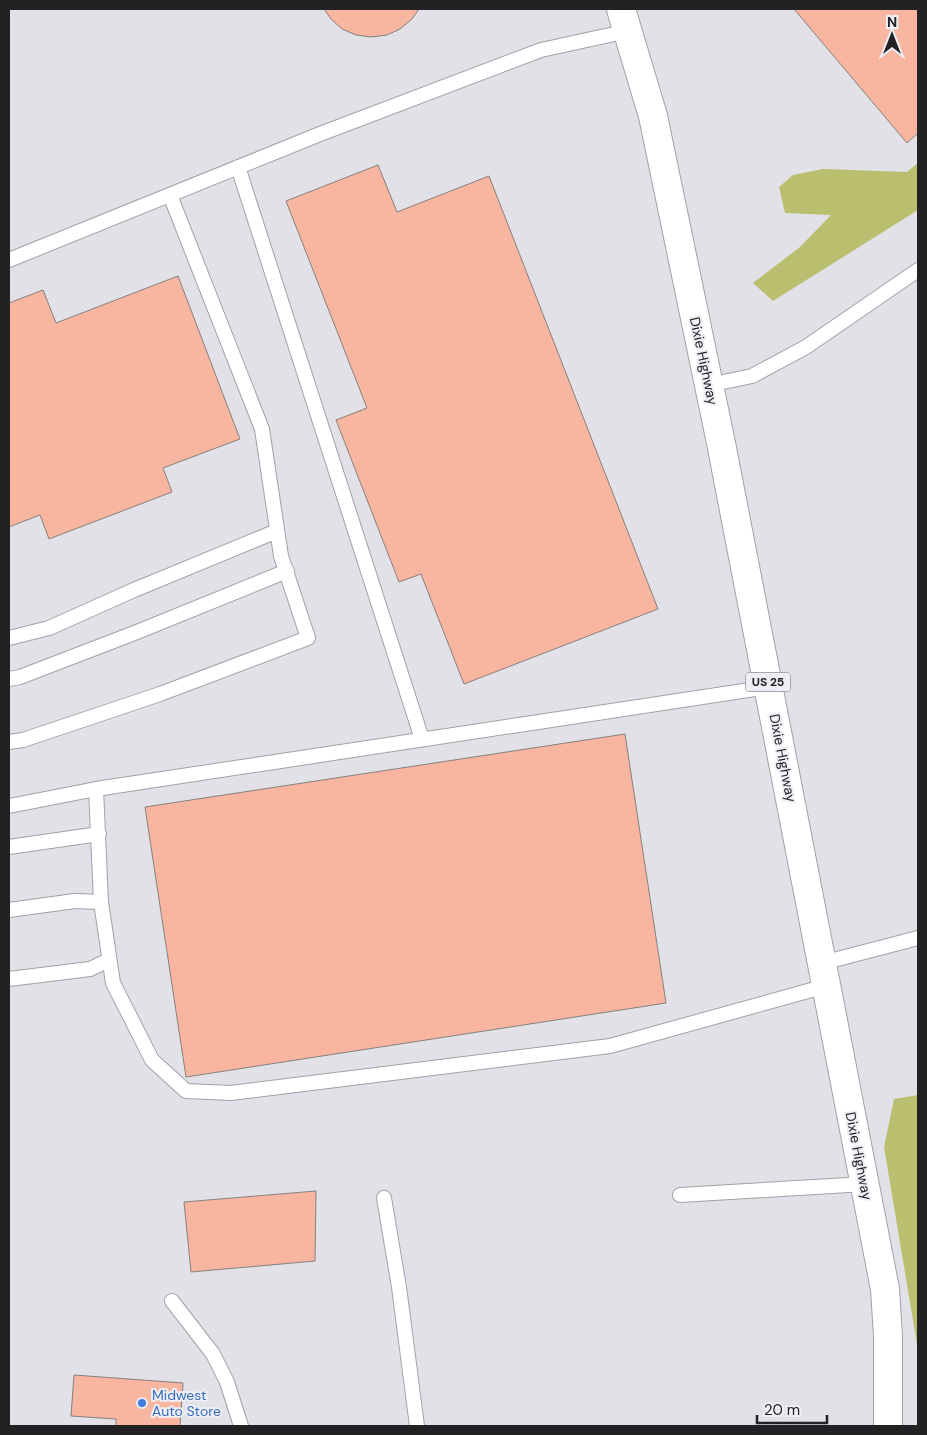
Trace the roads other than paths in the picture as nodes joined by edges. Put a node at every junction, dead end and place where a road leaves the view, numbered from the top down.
1 (624, 20) edge
2 (238, 167) junction
3 (170, 195) junction
4 (9, 260) edge
5 (918, 270) edge
6 (709, 385) junction
7 (278, 531) junction
8 (286, 571) junction
9 (9, 638) edge
10 (9, 679) edge
11 (769, 687) junction
12 (422, 739) junction
13 (9, 742) edge
14 (96, 789) junction
15 (9, 806) edge
16 (99, 834) junction
17 (9, 847) edge
18 (101, 902) junction
19 (9, 910) edge
20 (918, 938) edge
21 (110, 960) junction
22 (824, 975) junction
23 (9, 979) edge
24 (865, 1184) junction
25 (680, 1195) dead end
26 (384, 1198) dead end
27 (172, 1301) dead end
28 (241, 1426) edge
29 (417, 1426) edge
30 (888, 1426) edge

1 - 2 lane
1 - 6 main road, Dixie Highway / US 25
2 - 3 lane
2 - 12 lane
3 - 4 lane
3 - 7 lane
5 - 6 lane
6 - 11 main road, Dixie Highway / US 25
7 - 8 lane
7 - 9 lane
8 - 10 lane
8 - 13 lane
11 - 12 lane
11 - 22 main road, Dixie Highway / US 25
12 - 14 lane
14 - 15 lane
14 - 16 lane
16 - 17 lane
16 - 18 lane
18 - 19 lane
18 - 21 lane
20 - 22 lane
21 - 22 lane
21 - 23 lane
22 - 24 main road, Dixie Highway / US 25
24 - 25 lane
24 - 30 main road, Dixie Highway / US 25
26 - 29 lane
27 - 28 lane

